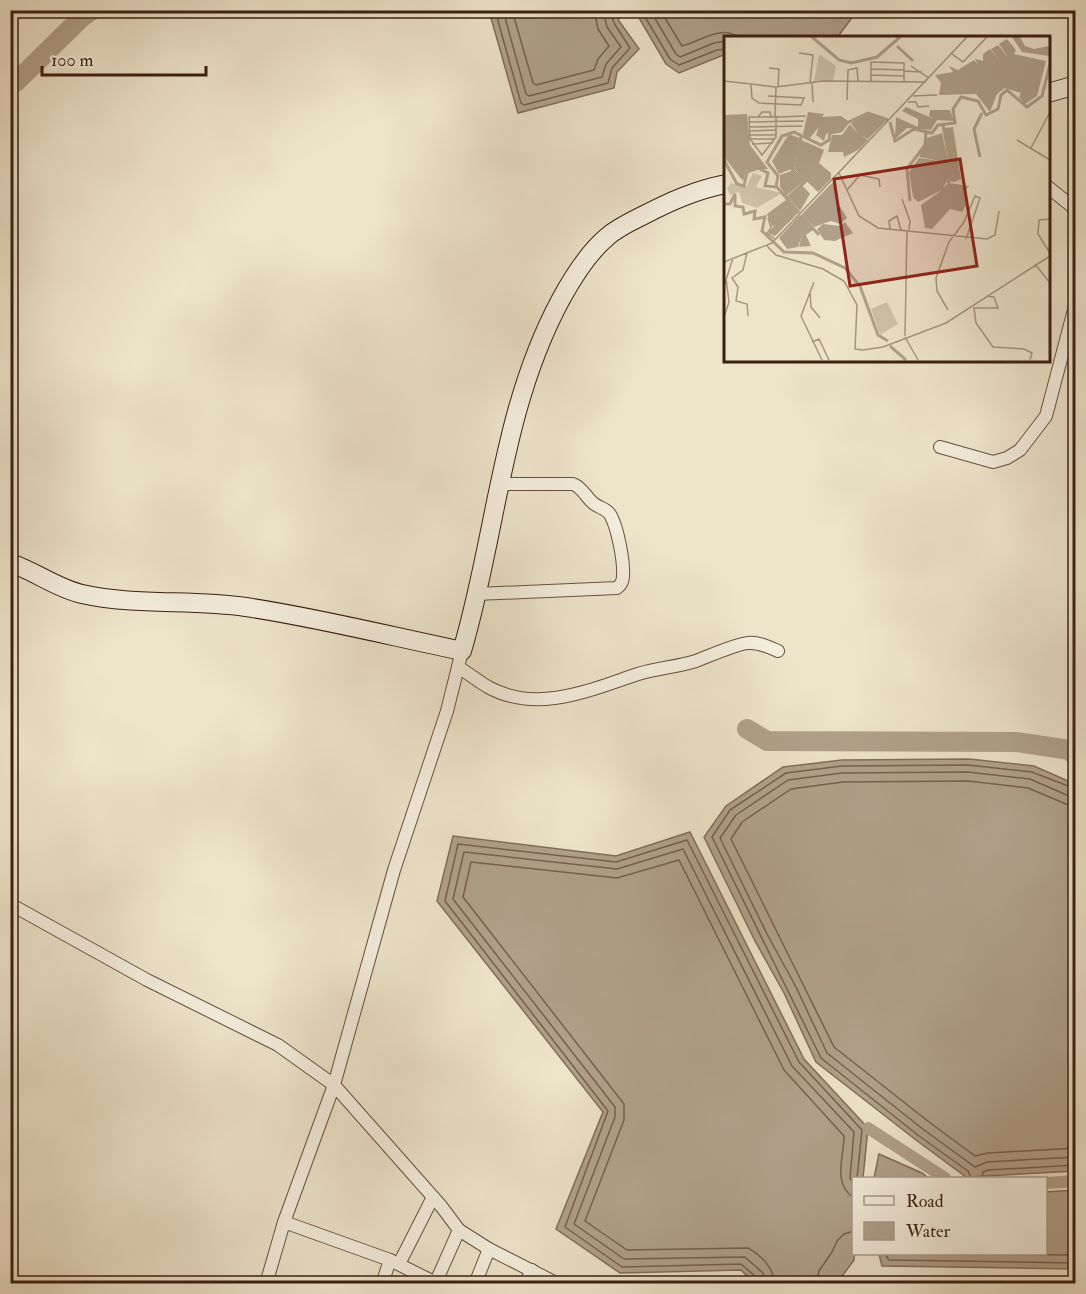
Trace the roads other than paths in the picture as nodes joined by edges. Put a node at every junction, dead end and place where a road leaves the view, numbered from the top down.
1 (1076, 85) edge
2 (1050, 92) edge
3 (724, 184) edge
4 (1050, 189) edge
5 (1076, 212) edge
6 (1076, 302) edge
7 (940, 447) dead end
8 (498, 484) junction
9 (10, 563) edge
10 (477, 594) junction
11 (778, 651) dead end
12 (460, 659) junction
13 (10, 904) edge
14 (334, 1085) junction
15 (433, 1197) junction
16 (284, 1222) junction
17 (459, 1230) junction
18 (489, 1249) junction
19 (394, 1262) junction
20 (532, 1270) junction
21 (436, 1283) edge
22 (266, 1284) edge
23 (382, 1284) edge
24 (475, 1284) edge
25 (525, 1284) edge
26 (558, 1284) edge

1 - 2 street
3 - 8 street
4 - 5 street
6 - 7 street
8 - 10 street
8 - 10 street
9 - 12 street
10 - 12 street
11 - 12 street
12 - 14 street
13 - 14 street
14 - 15 street
14 - 16 street
15 - 17 street
15 - 19 street
16 - 19 street
16 - 22 street
17 - 18 street
17 - 21 street
18 - 20 street
18 - 24 street
19 - 21 street
19 - 23 street
20 - 25 street
20 - 26 street

